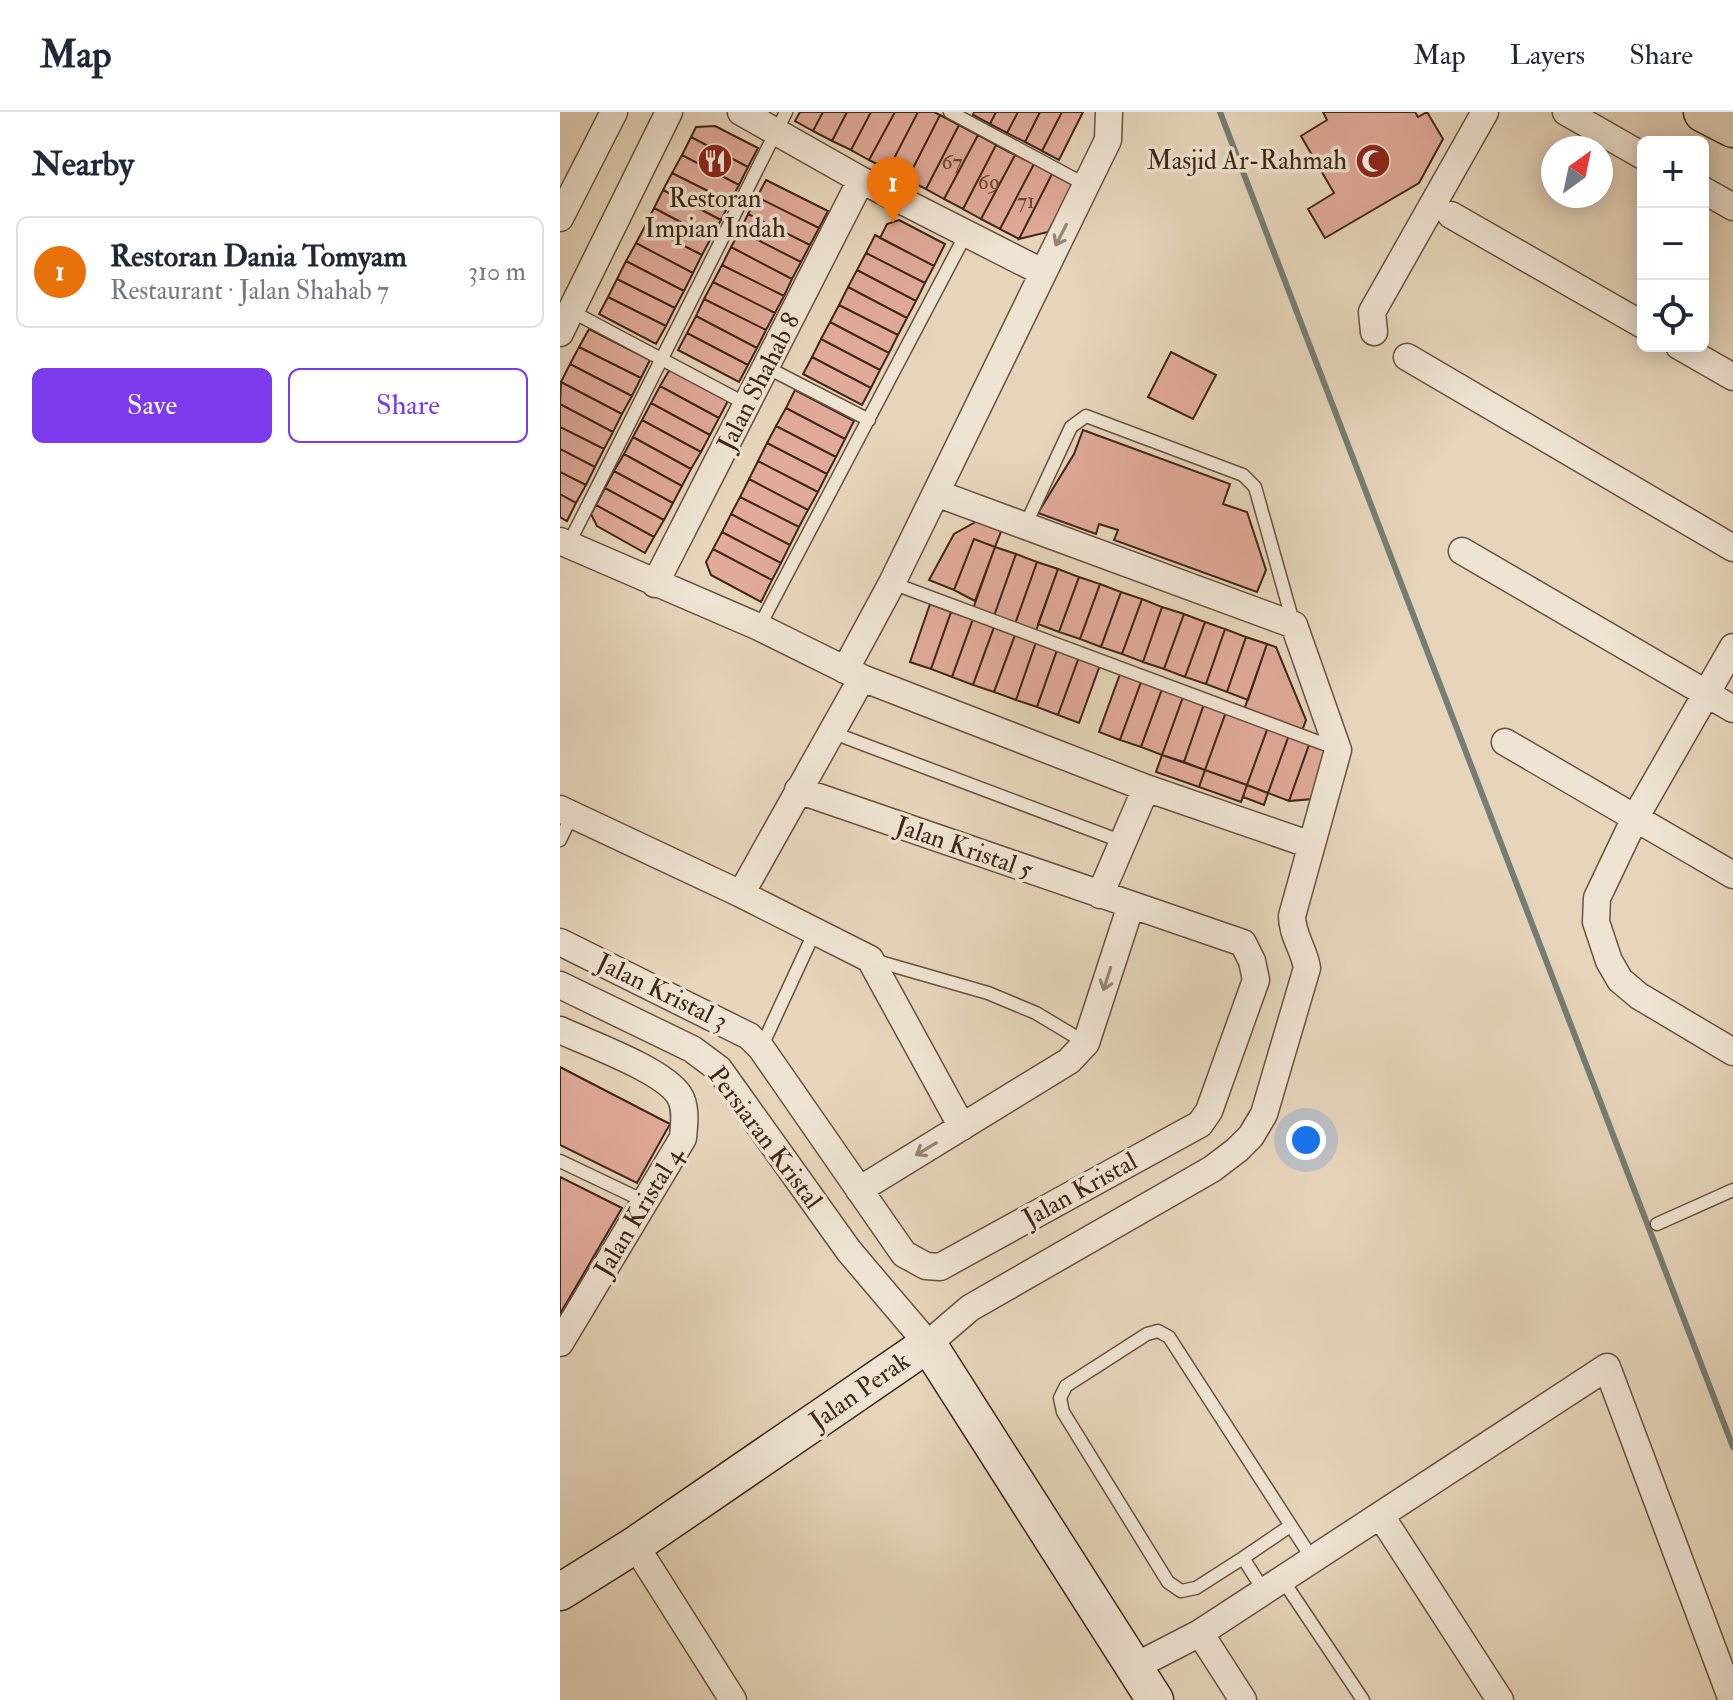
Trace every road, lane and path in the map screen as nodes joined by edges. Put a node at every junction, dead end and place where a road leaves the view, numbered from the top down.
1 (614, 112) edge
2 (669, 112) edge
3 (741, 112) edge
4 (950, 112) edge
5 (1109, 112) edge
6 (1485, 112) edge
7 (1566, 112) edge
8 (780, 122) edge
9 (1637, 153) edge
10 (861, 180) junction
11 (1086, 185) junction
12 (566, 189) edge
13 (1709, 193) edge
14 (1733, 207) edge
15 (1451, 215) dead end
16 (560, 218) edge
17 (966, 234) junction
18 (1042, 272) junction
19 (566, 322) edge
20 (1637, 322) edge
21 (1374, 332) dead end
22 (1689, 352) edge
23 (1407, 357) dead end
24 (663, 360) junction
25 (766, 367) junction
26 (1733, 377) edge
27 (748, 405) junction
28 (869, 420) junction
29 (936, 493) junction
30 (1025, 526) junction
31 (564, 543) edge
32 (1733, 548) edge
33 (1462, 551) dead end
34 (892, 583) junction
35 (655, 584) junction
36 (1294, 625) junction
37 (759, 627) junction
38 (1733, 647) edge
39 (854, 674) junction
40 (1707, 693) junction
41 (1733, 709) edge
42 (831, 732) junction
43 (1505, 742) dead end
44 (1338, 750) junction
45 (1146, 788) junction
46 (798, 790) junction
47 (566, 812) edge
48 (1635, 818) junction
49 (560, 840) edge
50 (1123, 842) junction
51 (1311, 845) junction
52 (1733, 875) edge
53 (741, 894) junction
54 (1100, 895) junction
55 (1131, 905) junction
56 (815, 931) junction
57 (560, 942) edge
58 (870, 959) junction
59 (560, 985) edge
60 (560, 1030) edge
61 (755, 1042) junction
62 (1086, 1043) junction
63 (1733, 1052) edge
64 (719, 1069) junction
65 (1200, 1124) junction
66 (962, 1127) junction
67 (560, 1161) edge
68 (1212, 1169) junction
69 (859, 1190) junction
70 (1733, 1190) edge
71 (644, 1201) junction
72 (1657, 1224) dead end
73 (560, 1343) edge
74 (928, 1344) junction
75 (1381, 1516) junction
76 (1290, 1526) junction
77 (635, 1545) junction
78 (1243, 1558) junction
79 (1313, 1560) junction
80 (1273, 1585) junction
81 (560, 1592) edge
82 (1200, 1633) junction
83 (1134, 1667) junction
84 (733, 1700) edge
85 (1155, 1700) edge
86 (1243, 1700) edge
87 (1363, 1700) edge
88 (1500, 1700) edge
89 (1732, 1700) edge

1 - 12 street
2 - 19 street
3 - 8 street
4 - 11 lane
5 - 11 street
6 - 21 street
7 - 9 street
8 - 10 street
8 - 24 lane
10 - 17 street
10 - 25 street, Jalan Shahab 8
11 -> 18 street
12 - 16 street
13 - 14 street
15 - 20 street
17 - 18 street
17 - 28 lane
18 - 29 street
19 - 24 lane
22 - 26 street
23 - 32 street
24 - 27 lane
24 - 31 lane
25 - 27 street, Jalan Shahab 8
25 - 28 lane
27 - 35 street, Jalan Shahab 8
28 - 37 lane
29 - 30 street
29 - 34 street
30 - 36 street
30 - 36 lane
31 - 35 street
33 - 40 street
34 - 39 street
34 - 44 lane
35 - 37 street
36 - 44 street
37 - 39 street
38 - 40 street
39 - 42 street
39 - 45 street
40 - 41 street
40 - 48 street
42 - 46 street
42 - 50 lane
43 - 48 street
44 - 51 street
45 - 50 street
45 - 51 street
46 - 53 street
46 - 54 street, Jalan Kristal 5
47 - 49 lane
47 - 53 street
48 - 52 street
48 - 63 street
50 - 54 street
51 - 68 street, Jalan Kristal
53 - 56 street
54 - 55 street, Jalan Kristal 5
55 -> 62 street
55 - 65 street
56 - 58 street
56 - 61 lane
57 - 61 street, Jalan Kristal 3
58 - 62 lane
58 - 66 street
59 - 64 street, Persiaran Kristal
60 - 71 street, Jalan Kristal 4
61 - 64 street
61 - 69 street, Jalan Kristal
62 - 66 street
64 - 74 street, Persiaran Kristal
65 - 68 street
65 - 69 street, Jalan Kristal
66 -> 69 street
67 - 71 lane
68 - 74 street, Jalan Kristal
70 - 72 lane
71 - 73 street, Jalan Kristal 4
74 - 77 street, Jalan Perak
74 - 83 street, Jalan Perak
75 - 79 street
75 - 88 street
75 - 89 street
76 - 78 lane
76 - 78 lane
76 - 79 lane
77 - 81 street, Jalan Perak
77 - 84 street
78 - 80 lane
79 - 80 street
80 - 82 street
80 - 87 lane
82 - 83 street
82 - 86 street
83 - 85 street, Jalan Perak

